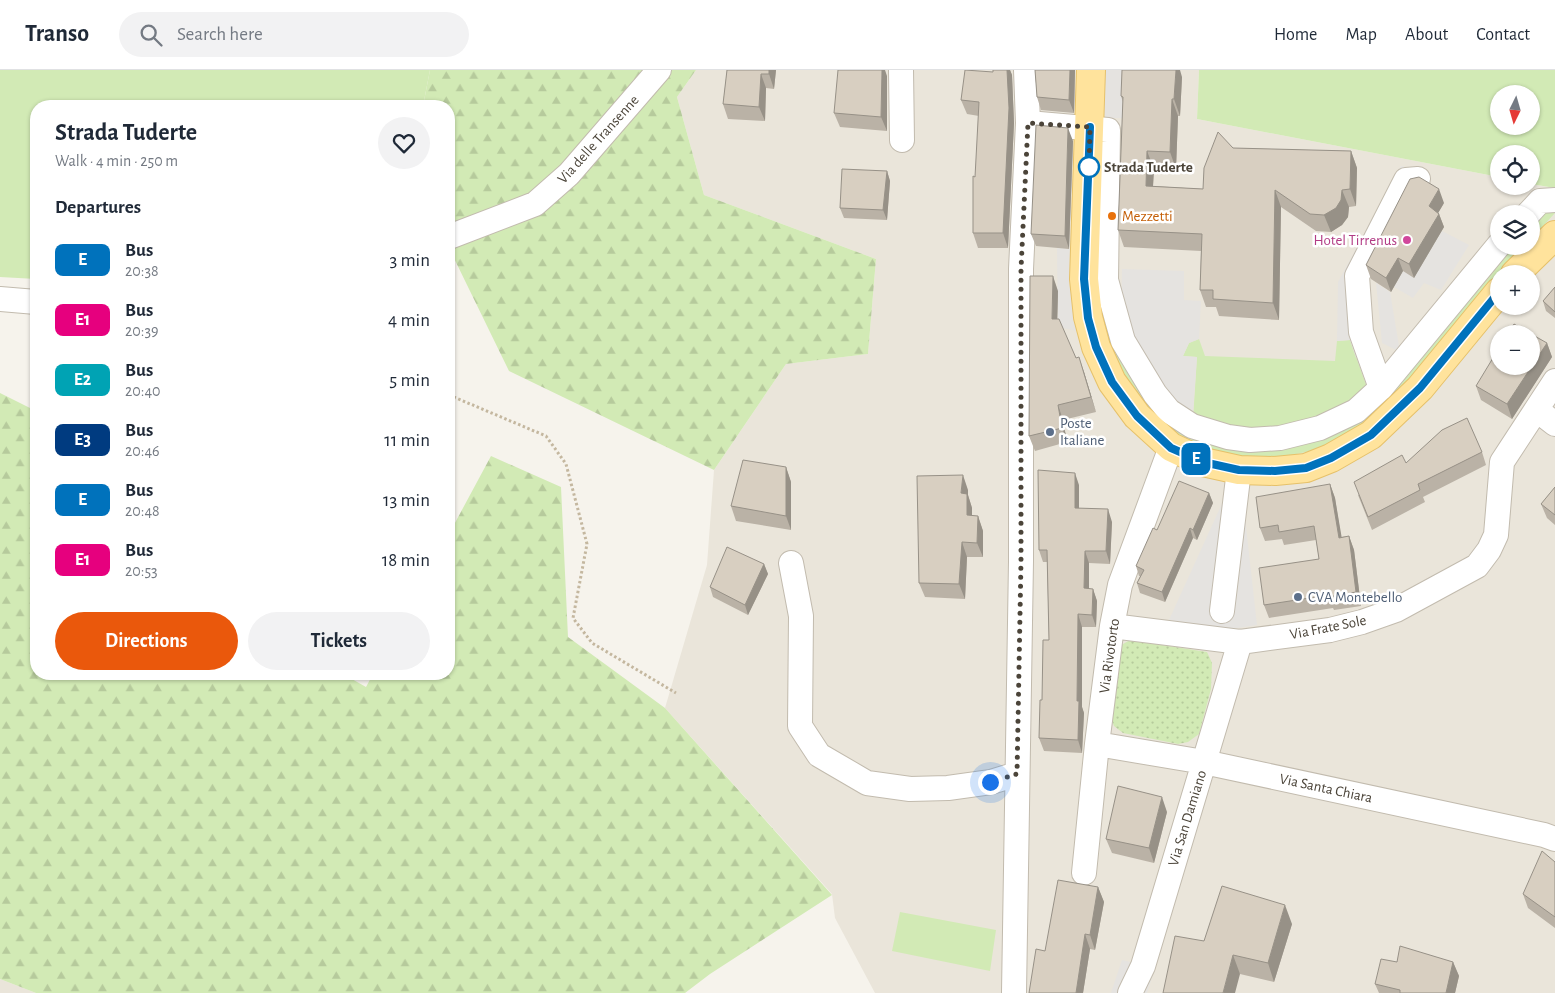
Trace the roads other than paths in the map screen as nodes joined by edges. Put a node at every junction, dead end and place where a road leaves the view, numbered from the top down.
1 (659, 70) edge
2 (902, 70) edge
3 (1026, 70) edge
4 (1091, 70) edge
5 (1028, 123) junction
6 (1090, 127) junction
7 (902, 140) dead end
8 (1418, 179) edge
9 (1555, 200) edge
10 (1536, 205) edge
11 (455, 235) edge
12 (1555, 235) edge
13 (1491, 255) edge
14 (1523, 265) edge
15 (1095, 280) junction
16 (0, 299) edge
17 (30, 302) edge
18 (1490, 303) edge
19 (1555, 381) edge
20 (1382, 388) junction
21 (1537, 410) junction
22 (1555, 424) edge
23 (1171, 448) junction
24 (1239, 470) junction
25 (791, 564) dead end
26 (1222, 611) dead end
27 (1112, 626) junction
28 (1240, 642) junction
29 (1097, 744) junction
30 (1204, 762) junction
31 (1017, 774) junction
32 (1551, 831) edge
33 (1084, 873) dead end
34 (1014, 993) edge
35 (1130, 993) edge

1 - 11 street, Via delle Transenne
2 - 7 street
3 - 5 street
4 - 6 main road
5 - 6 street
5 - 31 street
6 - 15 main road
8 - 20 street
9 - 10 street
12 - 14 main road
13 - 20 street
15 - 20 street
15 - 23 main road
16 - 17 street
18 - 24 main road
19 - 21 street, Via Frate Sole
21 - 22 street
21 - 28 street, Via Frate Sole
23 - 24 main road
23 - 27 street, Via Rivotorto
24 - 26 street
25 - 31 street
27 - 28 street, Via Frate Sole
27 - 29 street, Via Rivotorto
28 - 30 street, Via San Damiano
29 - 30 street, Via Santa Chiara
29 - 33 street, Via Rivotorto
30 - 32 street, Via Santa Chiara
30 - 35 street, Via San Damiano
31 - 34 street

